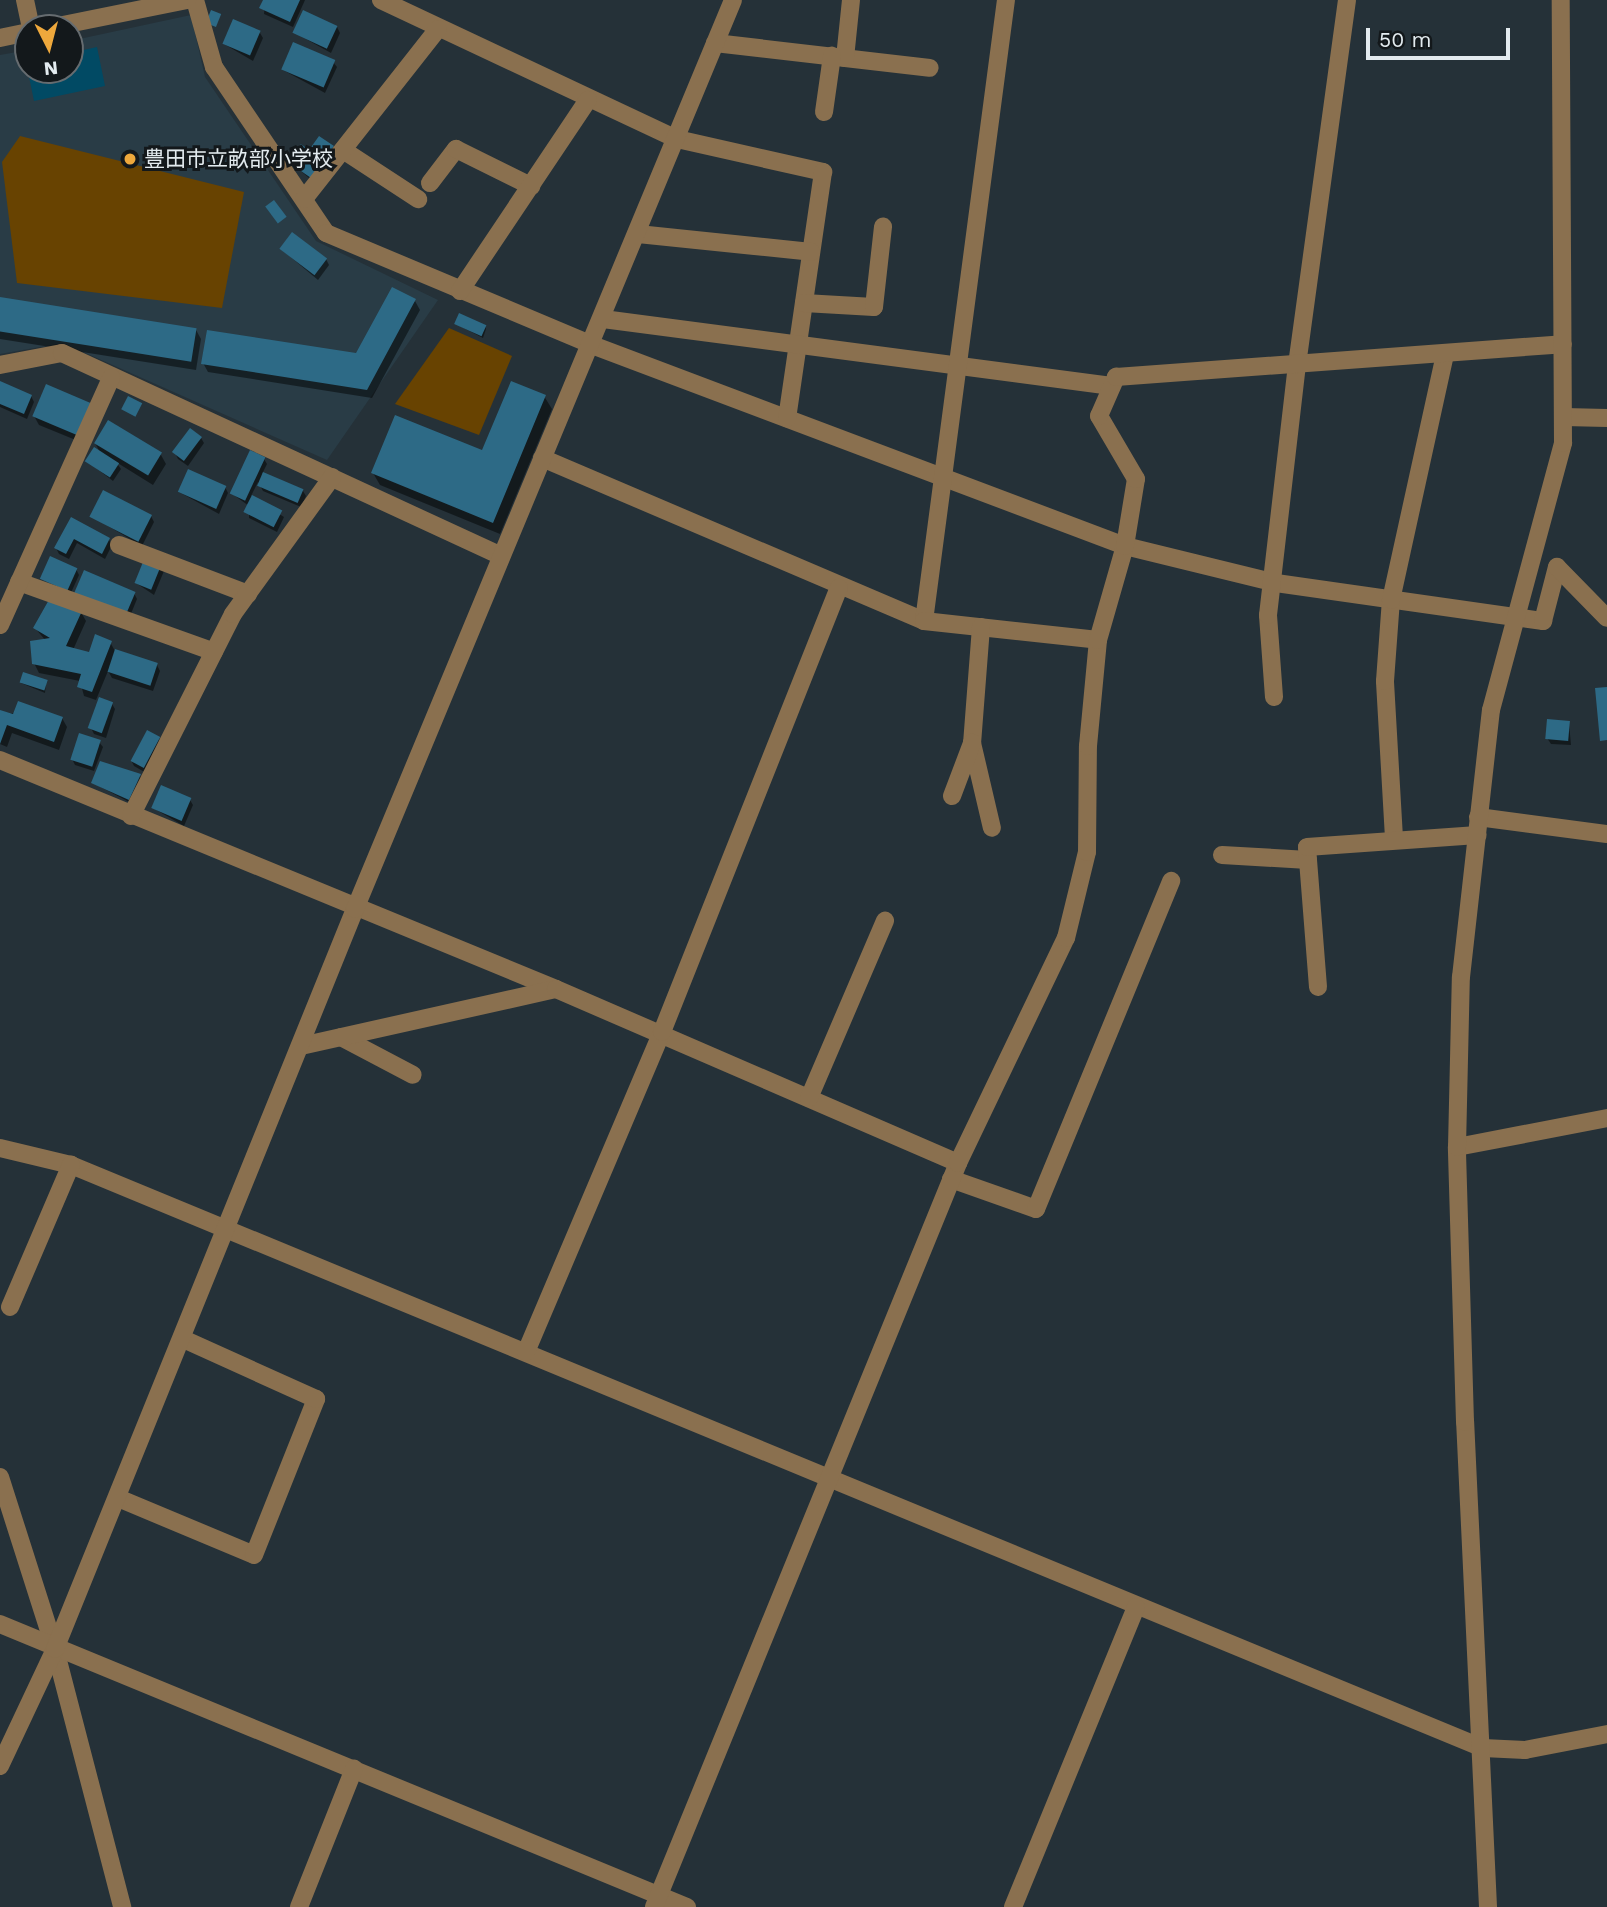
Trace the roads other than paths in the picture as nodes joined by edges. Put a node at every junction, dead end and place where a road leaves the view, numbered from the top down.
1 (187, 0) edge
2 (195, 0) edge
3 (381, 0) edge
4 (733, 0) edge
5 (851, 0) edge
6 (1006, 0) edge
7 (1347, 0) edge
8 (1561, 0) edge
9 (84, 21) edge
10 (438, 29) junction
11 (715, 43) junction
12 (839, 57) junction
13 (930, 68) dead end
14 (587, 100) junction
15 (824, 112) dead end
16 (677, 139) junction
17 (343, 150) junction
18 (430, 183) dead end
19 (531, 186) junction
20 (304, 199) junction
21 (418, 200) dead end
22 (883, 227) dead end
23 (638, 234) junction
24 (811, 252) junction
25 (460, 291) junction
26 (804, 303) junction
27 (603, 319) junction
28 (1563, 344) junction
29 (592, 345) junction
30 (798, 347) junction
31 (1445, 354) junction
32 (956, 364) junction
33 (0, 365) edge
34 (1297, 365) junction
35 (111, 378) junction
36 (1112, 386) junction
37 (1564, 417) junction
38 (787, 418) junction
39 (1607, 418) edge
40 (542, 458) junction
41 (332, 477) junction
42 (940, 477) junction
43 (119, 545) dead end
44 (1125, 546) junction
45 (501, 556) junction
46 (19, 582) junction
47 (1276, 583) junction
48 (839, 588) junction
49 (248, 594) junction
50 (1391, 600) junction
51 (1515, 618) junction
52 (1607, 618) edge
53 (924, 621) junction
54 (0, 625) edge
55 (981, 627) junction
56 (1098, 640) junction
57 (214, 652) junction
58 (1274, 697) dead end
59 (972, 743) junction
60 (0, 760) edge
61 (953, 796) dead end
62 (131, 816) junction
63 (1478, 826) junction
64 (992, 828) dead end
65 (1607, 834) edge
66 (1394, 838) junction
67 (1222, 855) dead end
68 (1308, 860) junction
69 (1171, 881) dead end
70 (355, 909) junction
71 (885, 921) dead end
72 (1318, 988) dead end
73 (556, 989) junction
74 (662, 1032) junction
75 (341, 1037) junction
76 (301, 1046) junction
77 (413, 1075) dead end
78 (809, 1098) junction
79 (1607, 1118) edge
80 (1457, 1147) junction
81 (0, 1148) edge
82 (71, 1165) junction
83 (955, 1171) junction
84 (228, 1231) junction
85 (10, 1307) dead end
86 (183, 1339) junction
87 (526, 1352) junction
88 (828, 1475) junction
89 (0, 1477) edge
90 (118, 1498) junction
91 (1136, 1607) junction
92 (0, 1625) edge
93 (55, 1649) junction
94 (6, 1734) edge
95 (1607, 1734) edge
96 (1483, 1748) junction
97 (0, 1766) edge
98 (354, 1769) junction
99 (655, 1900) edge
100 (122, 1907) edge
101 (299, 1907) edge
102 (687, 1907) edge
103 (1013, 1907) edge
104 (1488, 1907) edge

1 - 9 street
2 - 20 street
3 - 10 street
4 - 11 street
5 - 12 street
6 - 32 street
7 - 34 street
8 - 28 street
10 - 14 street
10 - 17 street
11 - 12 street
11 - 16 street
12 - 13 street
12 - 15 street
14 - 16 street
14 - 19 street
16 - 23 street
16 - 24 street
17 - 20 street
17 - 21 street
18 - 19 street
19 - 25 street
20 - 25 street
22 - 26 street
23 - 24 street
23 - 27 street
24 - 26 street
25 - 29 street
26 - 30 street
27 - 29 street
27 - 30 street
28 - 31 street
28 - 37 street
29 - 38 street
29 - 40 street
30 - 32 street
30 - 38 street
31 - 34 street
31 - 50 street
32 - 36 street
32 - 42 street
33 - 35 street
34 - 36 street
34 - 47 street
35 - 41 street
35 - 46 street
36 - 44 street
37 - 39 street
37 - 51 street
38 - 42 street
40 - 45 street
40 - 48 street
41 - 45 street
41 - 49 street
42 - 44 street
42 - 53 street
43 - 49 street
44 - 47 street
44 - 56 street
45 - 70 street
46 - 54 street
46 - 57 street
47 - 50 street
47 - 58 street
48 - 53 street
48 - 74 street
49 - 57 street
50 - 51 street
50 - 66 street
51 - 52 street
51 - 63 street
53 - 55 street
55 - 56 street
55 - 59 street
56 - 83 street
57 - 62 street
59 - 61 street
59 - 64 street
60 - 62 street
62 - 70 street
63 - 65 street
63 - 66 street
63 - 80 street
66 - 68 street
67 - 68 street
68 - 72 street
69 - 83 street
70 - 73 street
70 - 76 street
71 - 78 street
73 - 74 street
73 - 75 street
74 - 78 street
74 - 87 street
75 - 76 street
75 - 77 street
76 - 84 street
78 - 83 street
79 - 80 street
80 - 96 street
81 - 82 street
82 - 84 street
82 - 85 street
83 - 88 street
84 - 86 street
84 - 87 street
86 - 90 street
86 - 90 street
87 - 88 street
88 - 91 street
88 - 99 street
89 - 93 street
90 - 93 street
91 - 96 street
91 - 103 street
92 - 93 street
93 - 94 street
93 - 98 street
93 - 100 street
94 - 97 street
95 - 96 street
96 - 104 street
98 - 99 street
98 - 101 street
99 - 102 street

